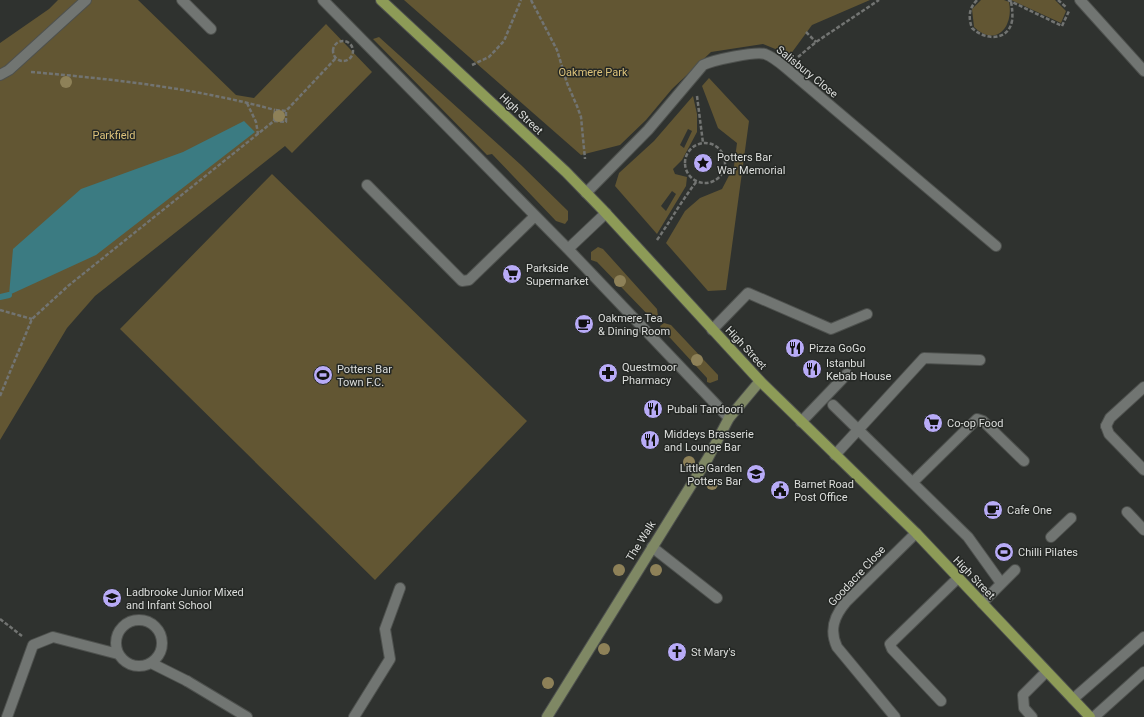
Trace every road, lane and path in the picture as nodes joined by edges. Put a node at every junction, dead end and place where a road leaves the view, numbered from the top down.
1 (86, 0) edge
2 (182, 0) edge
3 (323, 0) edge
4 (381, 0) edge
5 (521, 0) edge
6 (531, 0) edge
7 (879, 0) edge
8 (977, 0) edge
9 (1080, 0) edge
10 (1009, 1) edge
11 (1069, 11) dead end
12 (211, 29) dead end
13 (806, 32) dead end
14 (816, 42) junction
15 (336, 58) junction
16 (472, 65) dead end
17 (786, 68) junction
18 (1144, 71) edge
19 (4, 73) edge
20 (688, 83) junction
21 (247, 103) junction
22 (275, 110) junction
23 (286, 111) junction
24 (274, 121) junction
25 (258, 134) junction
26 (703, 143) junction
27 (585, 159) dead end
28 (697, 182) junction
29 (367, 186) dead end
30 (586, 193) junction
31 (606, 213) junction
32 (535, 216) junction
33 (657, 240) dead end
34 (996, 246) dead end
35 (568, 249) junction
36 (0, 310) edge
37 (867, 314) dead end
38 (32, 319) junction
39 (712, 330) junction
40 (980, 360) dead end
41 (847, 374) dead end
42 (760, 381) junction
43 (1144, 387) edge
44 (0, 396) edge
45 (832, 405) dead end
46 (729, 418) junction
47 (801, 422) junction
48 (858, 429) junction
49 (835, 455) junction
50 (1024, 461) dead end
51 (1144, 470) edge
52 (913, 482) junction
53 (1127, 512) dead end
54 (1071, 518) dead end
55 (1144, 530) edge
56 (916, 533) junction
57 (1051, 537) dead end
58 (652, 547) junction
59 (1015, 570) dead end
60 (958, 578) junction
61 (1002, 583) junction
62 (400, 588) dead end
63 (717, 598) dead end
64 (982, 603) junction
65 (0, 620) edge
66 (1144, 637) edge
67 (33, 645) junction
68 (118, 654) junction
69 (151, 663) junction
70 (1046, 672) junction
71 (1144, 672) edge
72 (1073, 699) junction
73 (941, 701) dead end
74 (7, 717) edge
75 (247, 717) edge
76 (354, 717) edge
77 (547, 717) edge
78 (895, 717) edge
79 (1032, 717) edge
80 (1090, 717) edge
81 (1094, 717) edge

1 - 19 street
2 - 12 street
3 - 32 street
4 - 30 main road, High Street
5 - 16 path
6 - 27 path
7 - 14 path
8 - 10 path
9 - 18 street
10 - 11 path
13 - 14 path
14 - 17 path
15 - 15 path
15 - 23 path
17 - 20 street, Salisbury Close
17 - 34 street, Salisbury Close
19 - 21 path
20 - 26 path
20 - 30 street, Salisbury Close
21 - 22 path
21 - 25 path
22 - 23 path
22 - 24 path
23 - 24 path
24 - 25 path
25 - 38 path
26 - 28 path
26 - 28 path
28 - 33 path
29 - 32 street
30 - 31 main road, High Street
31 - 35 street
31 - 39 main road, High Street
32 - 35 street
35 - 46 street
36 - 38 path
37 - 39 street
38 - 44 path
39 - 42 main road, High Street
40 - 48 street
41 - 47 street
42 - 46 street, The Walk
42 - 47 main road, High Street
43 - 51 street
45 - 48 street
46 - 58 street, The Walk
47 - 49 main road, High Street
48 - 49 street
48 - 52 street
49 - 56 main road, High Street
50 - 52 street
52 - 61 street
53 - 55 street
54 - 57 street
56 - 60 main road, High Street
56 - 78 street, Goodacre Close
58 - 63 street
58 - 77 street, The Walk
59 - 61 street
60 - 64 main road, High Street
60 - 73 street
61 - 64 street
62 - 76 street
64 - 70 main road, High Street
65 - 67 path
66 - 72 street
67 - 68 street
67 - 74 street
68 - 69 street
68 - 69 street
69 - 75 street
70 - 72 main road, High Street
70 - 79 street
71 - 81 street
72 - 80 main road, High Street

